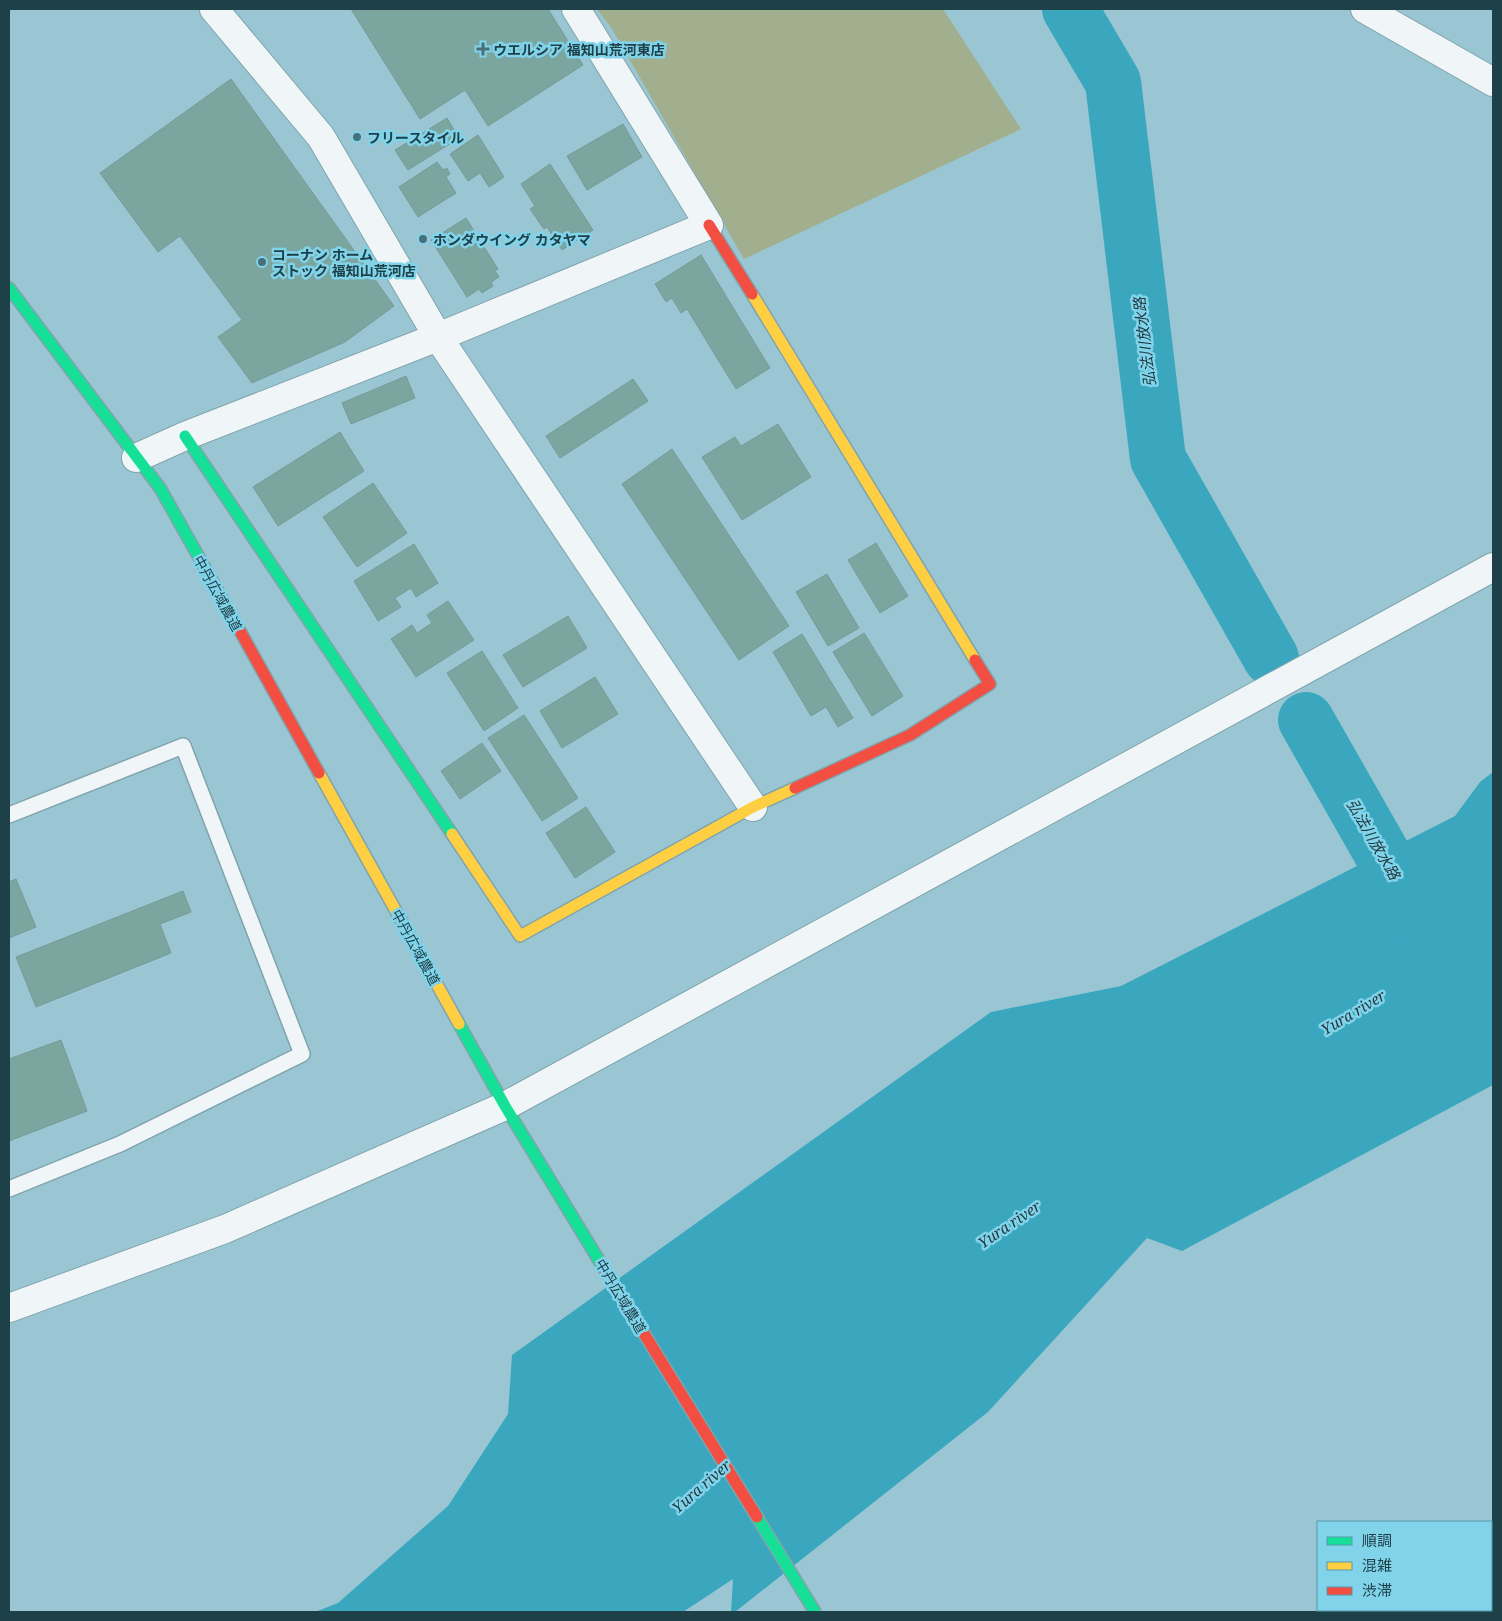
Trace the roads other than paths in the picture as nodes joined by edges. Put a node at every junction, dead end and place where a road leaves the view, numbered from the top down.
1 (214, 9) edge
2 (576, 9) edge
3 (1365, 9) edge
4 (1493, 82) edge
5 (709, 224) junction
6 (9, 288) edge
7 (438, 337) junction
8 (185, 436) junction
9 (136, 458) junction
10 (1493, 567) edge
11 (753, 807) junction
12 (9, 815) edge
13 (505, 1106) junction
14 (9, 1189) edge
15 (9, 1308) edge
16 (815, 1612) edge

1 - 7 street
2 - 5 street
3 - 4 street
5 - 7 street
5 - 11 street
6 - 9 street, 中丹広域農道
7 - 8 street
7 - 11 street
8 - 9 street
8 - 11 street
9 - 13 street, 中丹広域農道
10 - 13 street
12 - 14 lane
13 - 15 street
13 - 16 street, 中丹広域農道

